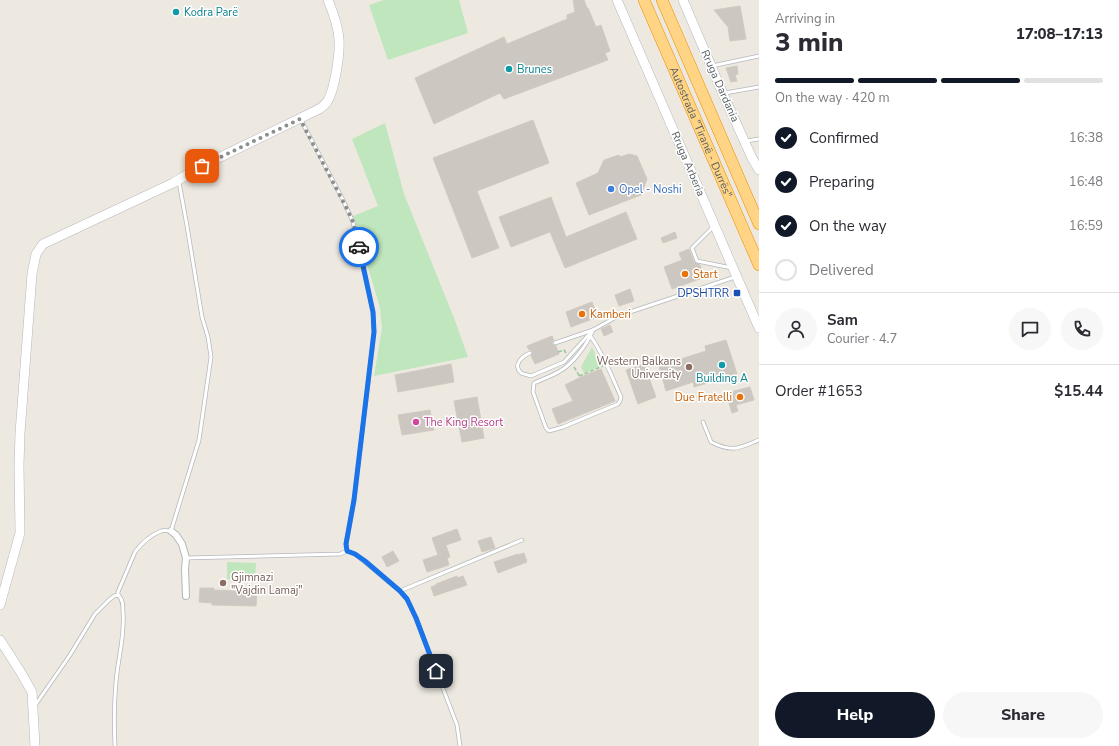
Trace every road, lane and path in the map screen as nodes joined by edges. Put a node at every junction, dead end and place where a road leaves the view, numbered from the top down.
1 (328, 0) edge
2 (618, 0) edge
3 (644, 0) edge
4 (662, 0) edge
5 (683, 0) edge
6 (759, 56) edge
7 (711, 66) junction
8 (759, 86) edge
9 (723, 94) junction
10 (300, 119) junction
11 (759, 139) edge
12 (745, 141) junction
13 (759, 170) edge
14 (178, 180) junction
15 (759, 224) edge
16 (715, 225) junction
17 (759, 265) edge
18 (735, 272) junction
19 (759, 328) edge
20 (593, 330) junction
21 (590, 337) junction
22 (555, 343) dead end
23 (530, 353) dead end
24 (606, 365) junction
25 (579, 376) dead end
26 (703, 422) dead end
27 (759, 440) edge
28 (171, 531) junction
29 (522, 540) dead end
30 (347, 551) junction
31 (186, 558) junction
32 (400, 591) junction
33 (118, 596) junction
34 (186, 596) dead end
35 (0, 605) edge
36 (0, 640) edge
37 (34, 708) junction
38 (35, 746) edge
39 (115, 746) edge
40 (460, 746) edge

1 - 10 street
2 - 16 street, Rruga Arberia
3 - 17 highway, Autostrada "Tiranë - Durrës"
4 - 15 highway, Autostrada "Tiranë - Durrës"
5 - 7 street, Rruga Dardania
6 - 7 lane
7 - 9 street, Rruga Dardania
8 - 9 lane
9 - 12 street, Rruga Dardania
10 - 14 street
10 - 30 lane
11 - 12 lane
12 - 13 street, Rruga Dardania
14 - 28 lane
14 - 35 street
16 - 18 street, Rruga Arberia
16 - 18 lane
18 - 19 street, Rruga Arberia
18 - 20 lane
20 - 21 lane
20 - 22 lane
20 - 23 lane
21 - 24 lane
21 - 24 lane
24 - 25 path
26 - 27 lane
28 - 31 street
28 - 33 lane
29 - 32 lane
30 - 31 lane
30 - 32 lane
31 - 34 street
32 - 40 lane
33 - 37 lane
33 - 39 lane
36 - 37 street
37 - 38 street

